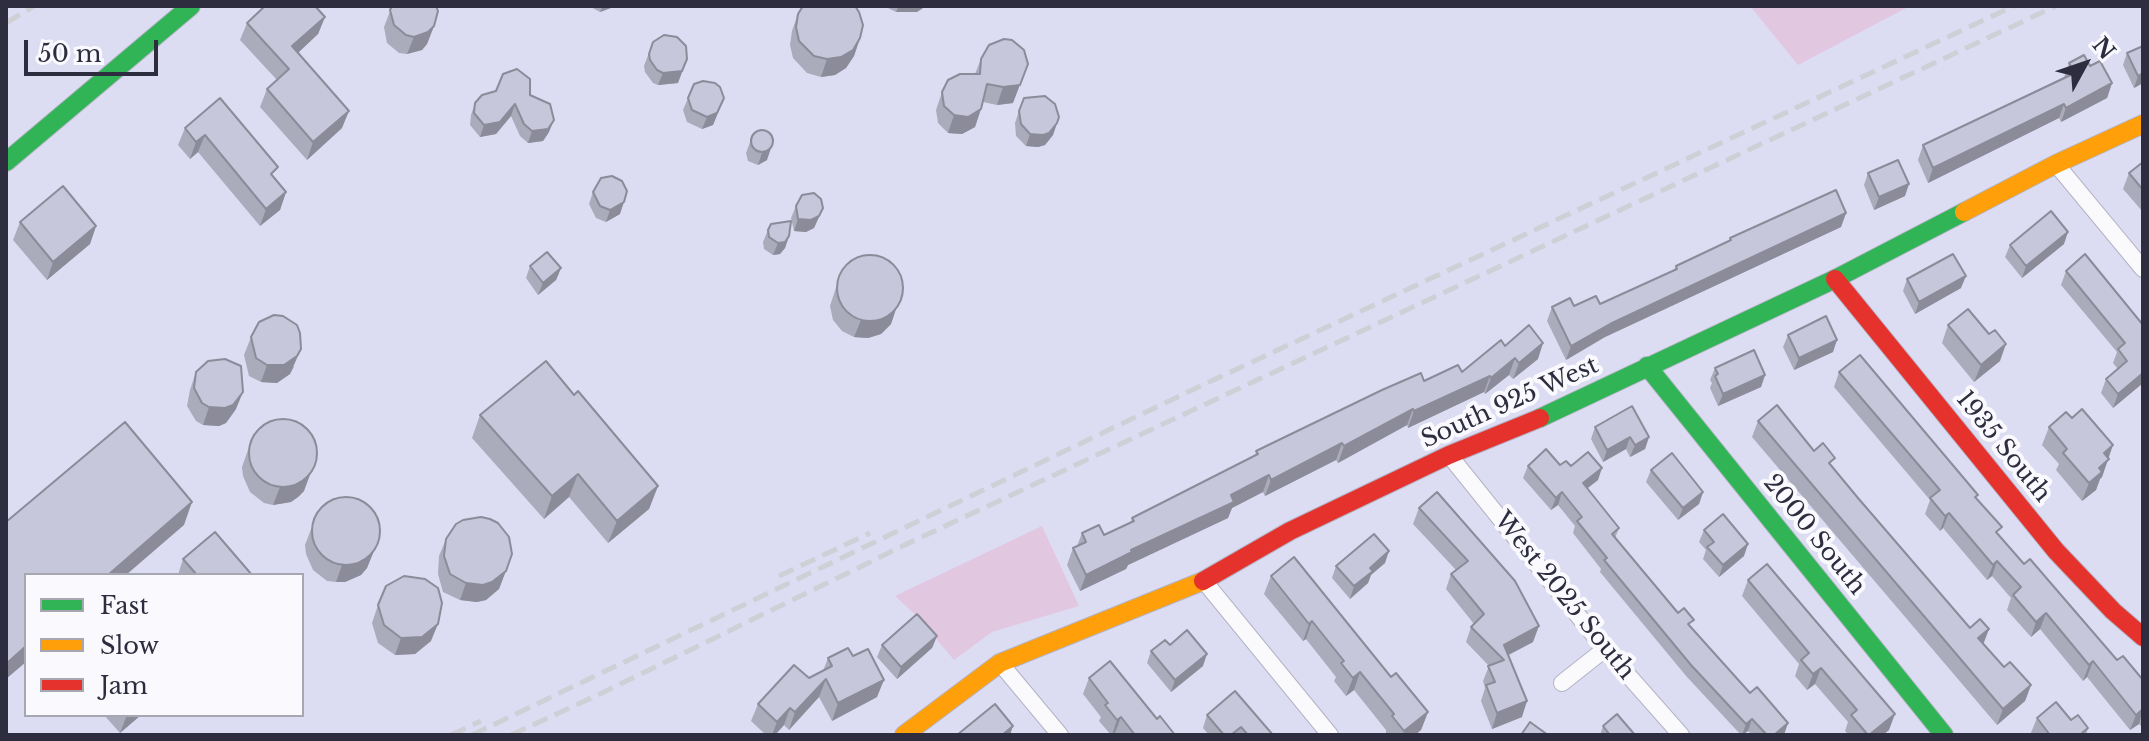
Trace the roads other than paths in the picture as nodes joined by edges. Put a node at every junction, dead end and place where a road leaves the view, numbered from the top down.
1 (191, 6) edge
2 (2143, 124) edge
3 (6, 162) edge
4 (2056, 164) junction
5 (2143, 269) edge
6 (1835, 279) junction
7 (1647, 366) junction
8 (1449, 455) junction
9 (1204, 581) junction
10 (2143, 637) edge
11 (1605, 649) junction
12 (1000, 663) junction
13 (1562, 683) dead end
14 (904, 735) edge
15 (1060, 735) edge
16 (1330, 735) edge
17 (1681, 735) edge
18 (1944, 735) edge

1 - 3 street
2 - 4 street, South 925 West
4 - 5 street
4 - 6 street, South 925 West
6 - 7 street, South 925 West
6 - 10 street, 1935 South
7 - 8 street, South 925 West
7 - 18 street, 2000 South
8 - 9 street, South 925 West
8 - 11 street, West 2025 South
9 - 12 street, South 925 West
9 - 16 street
11 - 13 street
11 - 17 street, West 2025 South
12 - 14 street, South 925 West
12 - 15 street

